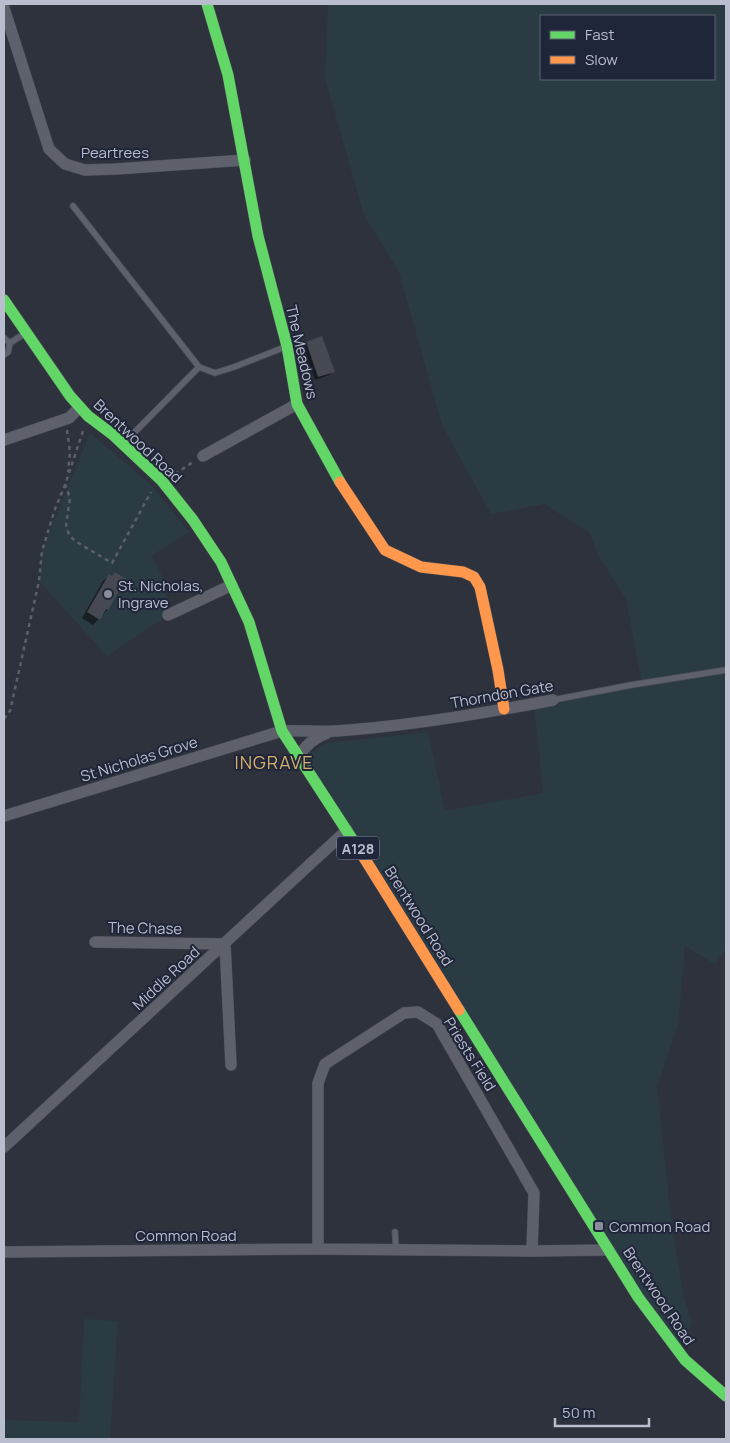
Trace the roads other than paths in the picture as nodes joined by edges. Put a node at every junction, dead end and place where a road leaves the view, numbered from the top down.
1 (207, 4) edge
2 (4, 8) edge
3 (245, 160) junction
4 (73, 206) dead end
5 (4, 300) edge
6 (26, 333) junction
7 (4, 338) edge
8 (10, 343) junction
9 (287, 346) junction
10 (4, 355) edge
11 (199, 368) junction
12 (297, 404) junction
13 (84, 411) junction
14 (4, 440) edge
15 (123, 444) junction
16 (203, 456) road end
17 (232, 585) junction
18 (168, 615) dead end
19 (726, 670) edge
20 (553, 700) joint
21 (504, 710) junction
22 (334, 731) junction
23 (282, 732) junction
24 (299, 757) junction
25 (4, 816) edge
26 (347, 830) junction
27 (95, 942) dead end
28 (225, 944) junction
29 (231, 1065) dead end
30 (4, 1147) edge
31 (394, 1232) dead end
32 (318, 1249) junction
33 (396, 1250) junction
34 (609, 1250) junction
35 (532, 1251) junction
36 (4, 1252) edge
37 (726, 1396) edge

1 - 3 main road, The Meadows
2 - 3 street, Peartrees
3 - 9 main road, The Meadows
4 - 11 lane
5 - 6 main road, Brentwood Road / A128
6 - 8 lane
6 - 13 main road, Brentwood Road / A128
7 - 8 lane
8 - 10 lane
9 - 11 lane
9 - 12 main road, The Meadows
11 - 15 lane
12 - 16 street
12 - 21 main road, The Meadows
13 - 14 street
13 - 15 main road, Brentwood Road / A128
15 - 17 main road, Brentwood Road / A128
17 - 18 street
17 - 23 main road, Brentwood Road / A128
19 - 20 lane, Thorndon Gate
20 - 21 street, Thorndon Gate
21 - 22 street, Thorndon Gate
22 - 23 street, Thorndon Gate
22 - 24 street
23 - 24 main road, Brentwood Road / A128
23 - 25 street, St Nicholas Grove
24 - 26 main road, Brentwood Road / A128
26 - 28 street, Middle Road
26 - 34 main road, Brentwood Road / A128
27 - 28 street, The Chase
28 - 29 street
28 - 30 street, Middle Road
31 - 33 lane
32 - 33 street, Common Road
32 - 35 street, Priests Field
32 - 36 street, Common Road
33 - 35 street, Common Road
34 - 35 street, Common Road
34 - 37 main road, Brentwood Road / A128

